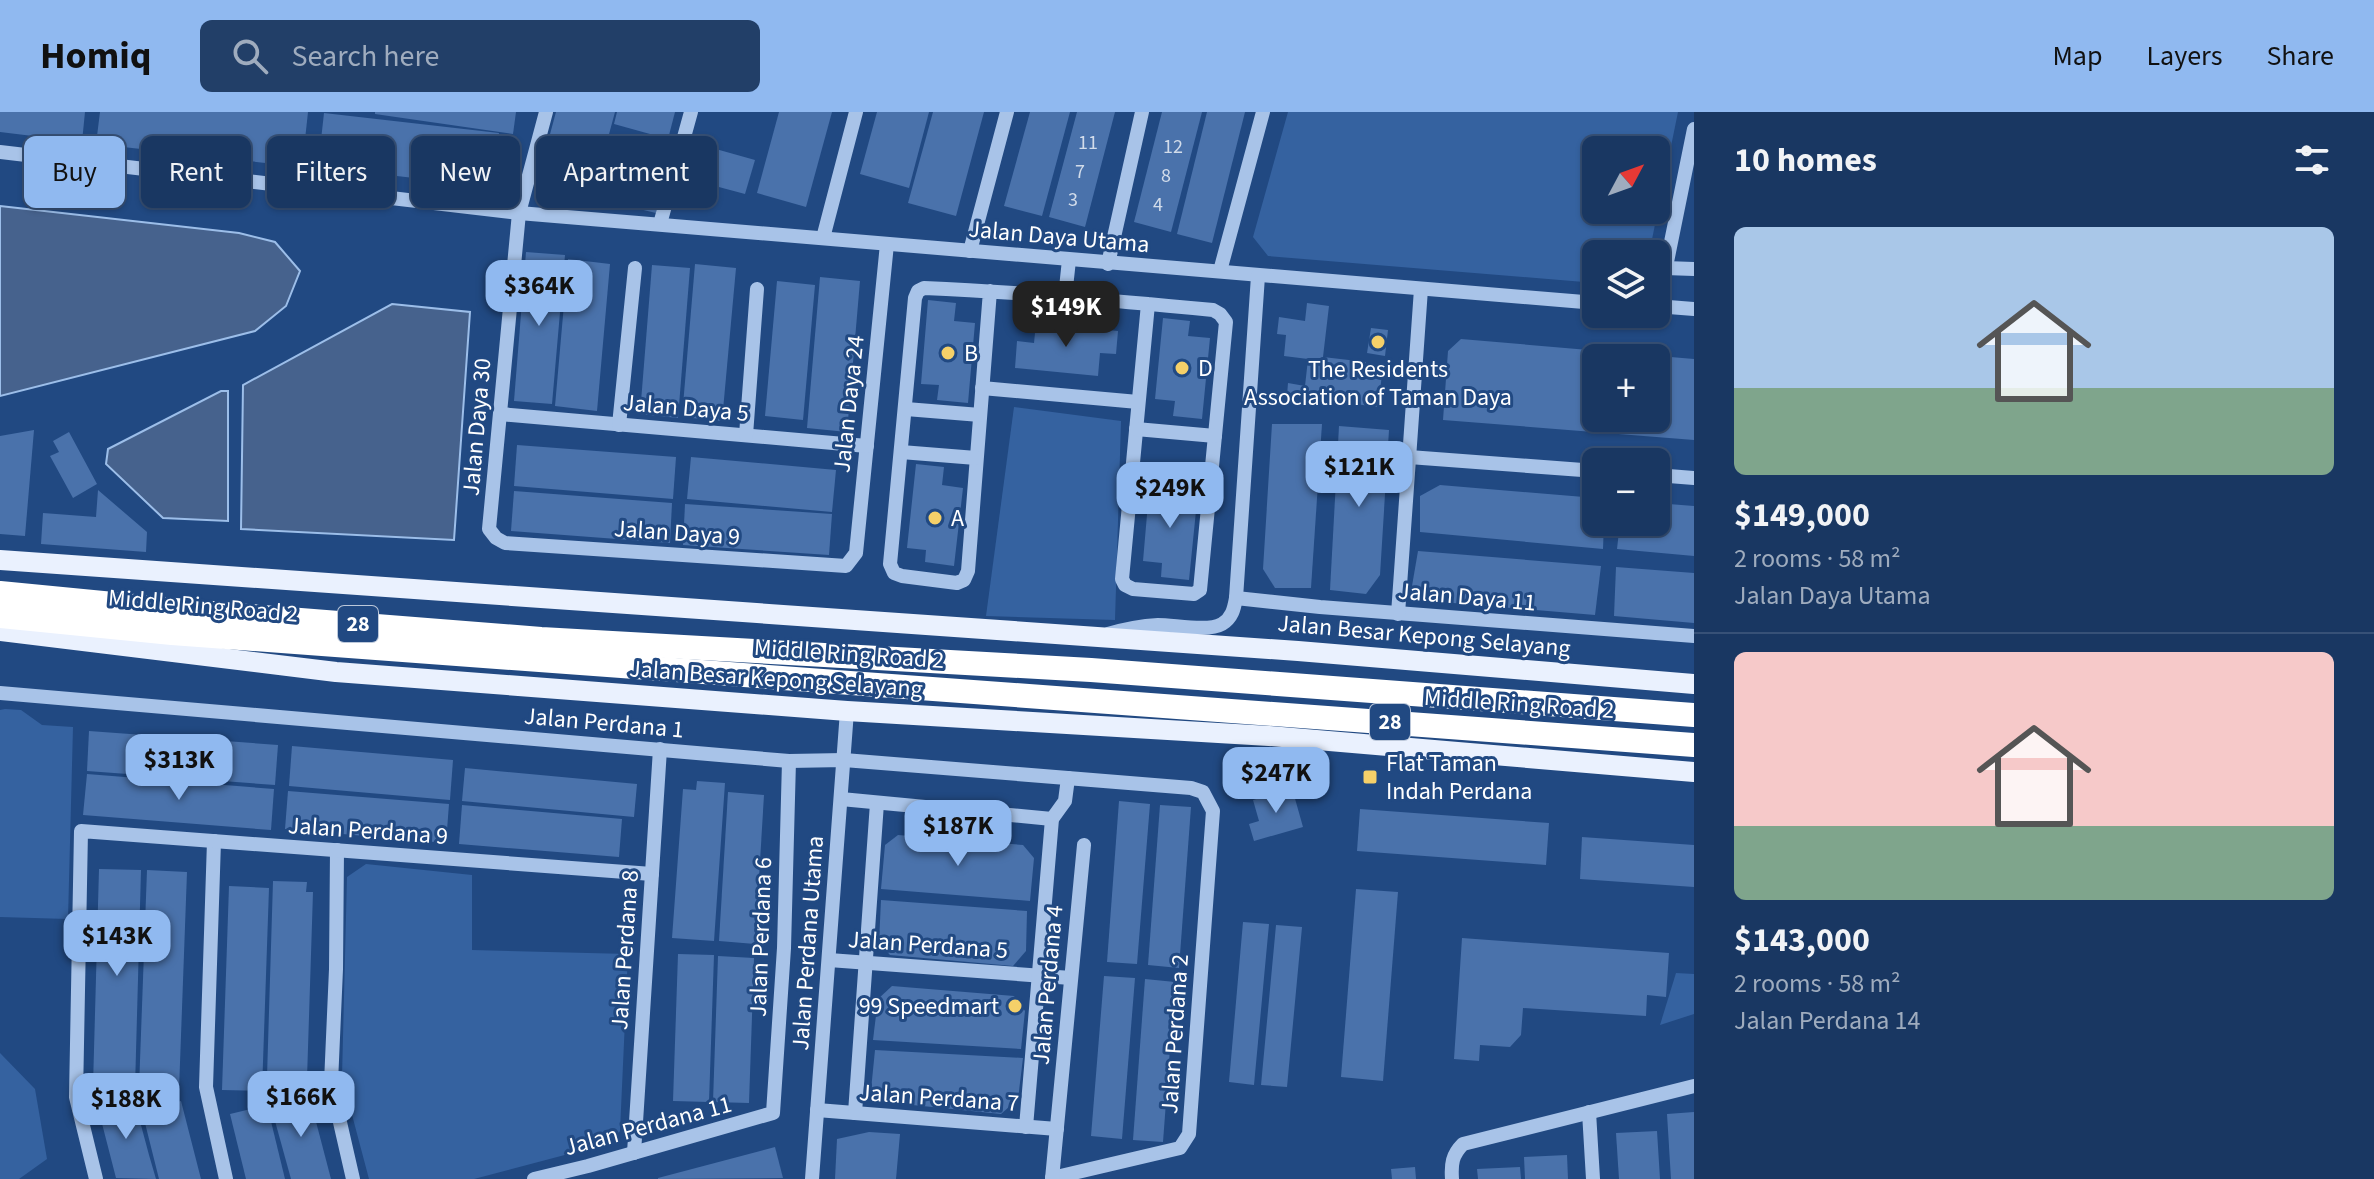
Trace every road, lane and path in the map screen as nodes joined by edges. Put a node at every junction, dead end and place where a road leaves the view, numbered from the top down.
1 (546, 112) edge
2 (691, 112) edge
3 (856, 112) edge
4 (1007, 112) edge
5 (1142, 112) edge
6 (1263, 112) edge
7 (1694, 129) edge
8 (0, 152) edge
9 (519, 213) junction
10 (660, 224) junction
11 (823, 238) junction
12 (887, 244) junction
13 (1670, 244) edge
14 (970, 251) junction
15 (1069, 260) junction
16 (1108, 264) junction
17 (635, 268) dead end
18 (1670, 268) edge
19 (1694, 269) edge
20 (1220, 271) junction
21 (1258, 276) junction
22 (757, 289) dead end
23 (1421, 289) junction
24 (990, 291) junction
25 (1065, 297) junction
26 (1582, 302) edge
27 (1148, 304) junction
28 (1670, 307) edge
29 (1694, 309) edge
30 (982, 388) junction
31 (1138, 402) junction
32 (906, 409) junction
33 (500, 414) junction
34 (980, 415) junction
35 (619, 425) junction
36 (1136, 429) junction
37 (746, 435) junction
38 (1215, 436) junction
39 (867, 446) junction
40 (901, 452) junction
41 (1409, 457) junction
42 (976, 458) junction
43 (1582, 470) edge
44 (1670, 476) edge
45 (1694, 478) edge
46 (505, 543) joint
47 (0, 560) edge
48 (846, 566) joint
49 (0, 593) edge
50 (1236, 598) junction
51 (1398, 614) junction
52 (0, 616) edge
53 (0, 631) edge
54 (1694, 636) edge
55 (1100, 637) junction
56 (539, 649) junction
57 (1694, 684) edge
58 (0, 693) edge
59 (847, 711) junction
60 (1694, 715) edge
61 (1694, 745) edge
62 (660, 749) junction
63 (844, 760) junction
64 (789, 761) junction
65 (1694, 772) edge
66 (1068, 778) junction
67 (1203, 792) joint
68 (841, 799) junction
69 (877, 803) junction
70 (1052, 819) junction
71 (214, 841) junction
72 (1084, 845) dead end
73 (337, 850) junction
74 (652, 874) junction
75 (829, 960) junction
76 (866, 963) junction
77 (1039, 976) junction
78 (1071, 978) junction
79 (1694, 1086) edge
80 (817, 1110) junction
81 (1589, 1112) junction
82 (773, 1113) joint
83 (855, 1113) junction
84 (1026, 1127) junction
85 (1057, 1129) junction
86 (634, 1153) junction
87 (96, 1179) edge
88 (226, 1179) edge
89 (353, 1179) edge
90 (534, 1179) edge
91 (812, 1179) edge
92 (1052, 1179) edge
93 (1452, 1179) edge
94 (1593, 1179) edge

1 - 9 street, Jalan Daya 30
2 - 10 street
3 - 11 street
4 - 14 street
5 - 16 street
6 - 20 street
7 - 13 street
8 - 9 street, Jalan Daya Utama
9 - 10 street, Jalan Daya Utama
9 - 33 street, Jalan Daya 30
10 - 11 street, Jalan Daya Utama
11 - 12 street, Jalan Daya Utama
12 - 14 street, Jalan Daya Utama
12 - 39 street, Jalan Daya 24
14 - 15 street, Jalan Daya Utama
15 - 16 street, Jalan Daya Utama
15 - 25 street
16 - 20 street, Jalan Daya Utama
17 - 35 street
18 - 19 street
20 - 21 street, Jalan Daya Utama
21 - 23 street, Jalan Daya Utama
21 - 50 street
22 - 37 street
23 - 26 street, Jalan Daya Utama
23 - 41 street
24 - 25 street
24 - 30 street
24 - 32 street
25 - 27 street
27 - 31 street
27 - 38 street
28 - 29 street
30 - 31 street
30 - 34 street
31 - 36 street
32 - 34 street
32 - 40 street
33 - 35 street, Jalan Daya 5
33 - 46 street, Jalan Daya 30
34 - 42 street
35 - 37 street, Jalan Daya 5
36 - 38 street
36 - 38 street
37 - 39 street, Jalan Daya 5
39 - 48 street, Jalan Daya 24
40 - 42 street
40 - 42 street
41 - 43 street
41 - 51 street
44 - 45 street
46 - 48 street, Jalan Daya 9
47 - 55 main road, Jalan Besar Kepong Selayang
49 - 56 highway, Middle Ring Road 2 / 28
50 - 51 street, Jalan Daya 11
50 - 55 street
51 - 54 street, Jalan Daya 11
52 - 56 highway, Middle Ring Road 2 / 28
53 - 59 main road, Jalan Besar Kepong Selayang
55 - 57 main road, Jalan Besar Kepong Selayang
56 - 60 highway, Middle Ring Road 2 / 28
56 - 61 highway, Middle Ring Road 2 / 28
58 - 62 street, Jalan Perdana 1
59 - 63 street, Jalan Perdana Utama
59 - 65 main road, Jalan Besar Kepong Selayang
62 - 64 street, Jalan Perdana 1
62 - 74 street, Jalan Perdana 8
63 - 64 street, Jalan Perdana 1
63 - 66 street, Jalan Perdana 1
63 - 68 street, Jalan Perdana Utama
64 - 82 street, Jalan Perdana 6
66 - 67 street, Jalan Perdana 1
66 - 70 street
67 - 92 street, Jalan Perdana 2
68 - 69 street
68 - 75 street, Jalan Perdana Utama
69 - 70 street
69 - 76 street
70 - 77 street
71 - 73 street, Jalan Perdana 9
71 - 87 street, Jalan Perdana 9
71 - 88 street
72 - 78 street, Jalan Perdana 4
73 - 74 street, Jalan Perdana 9
73 - 89 street
74 - 86 street, Jalan Perdana 8
75 - 76 street, Jalan Perdana 5
75 - 80 street, Jalan Perdana Utama
76 - 77 street, Jalan Perdana 5
76 - 83 street
77 - 78 street, Jalan Perdana 5
77 - 84 street
78 - 85 street, Jalan Perdana 4
79 - 81 street
80 - 83 street, Jalan Perdana 7
80 - 91 street, Jalan Perdana Utama
81 - 93 street
81 - 94 street
82 - 86 street, Jalan Perdana 11
83 - 84 street, Jalan Perdana 7
84 - 85 street, Jalan Perdana 7
85 - 92 street, Jalan Perdana 4
86 - 90 street, Jalan Perdana 11

